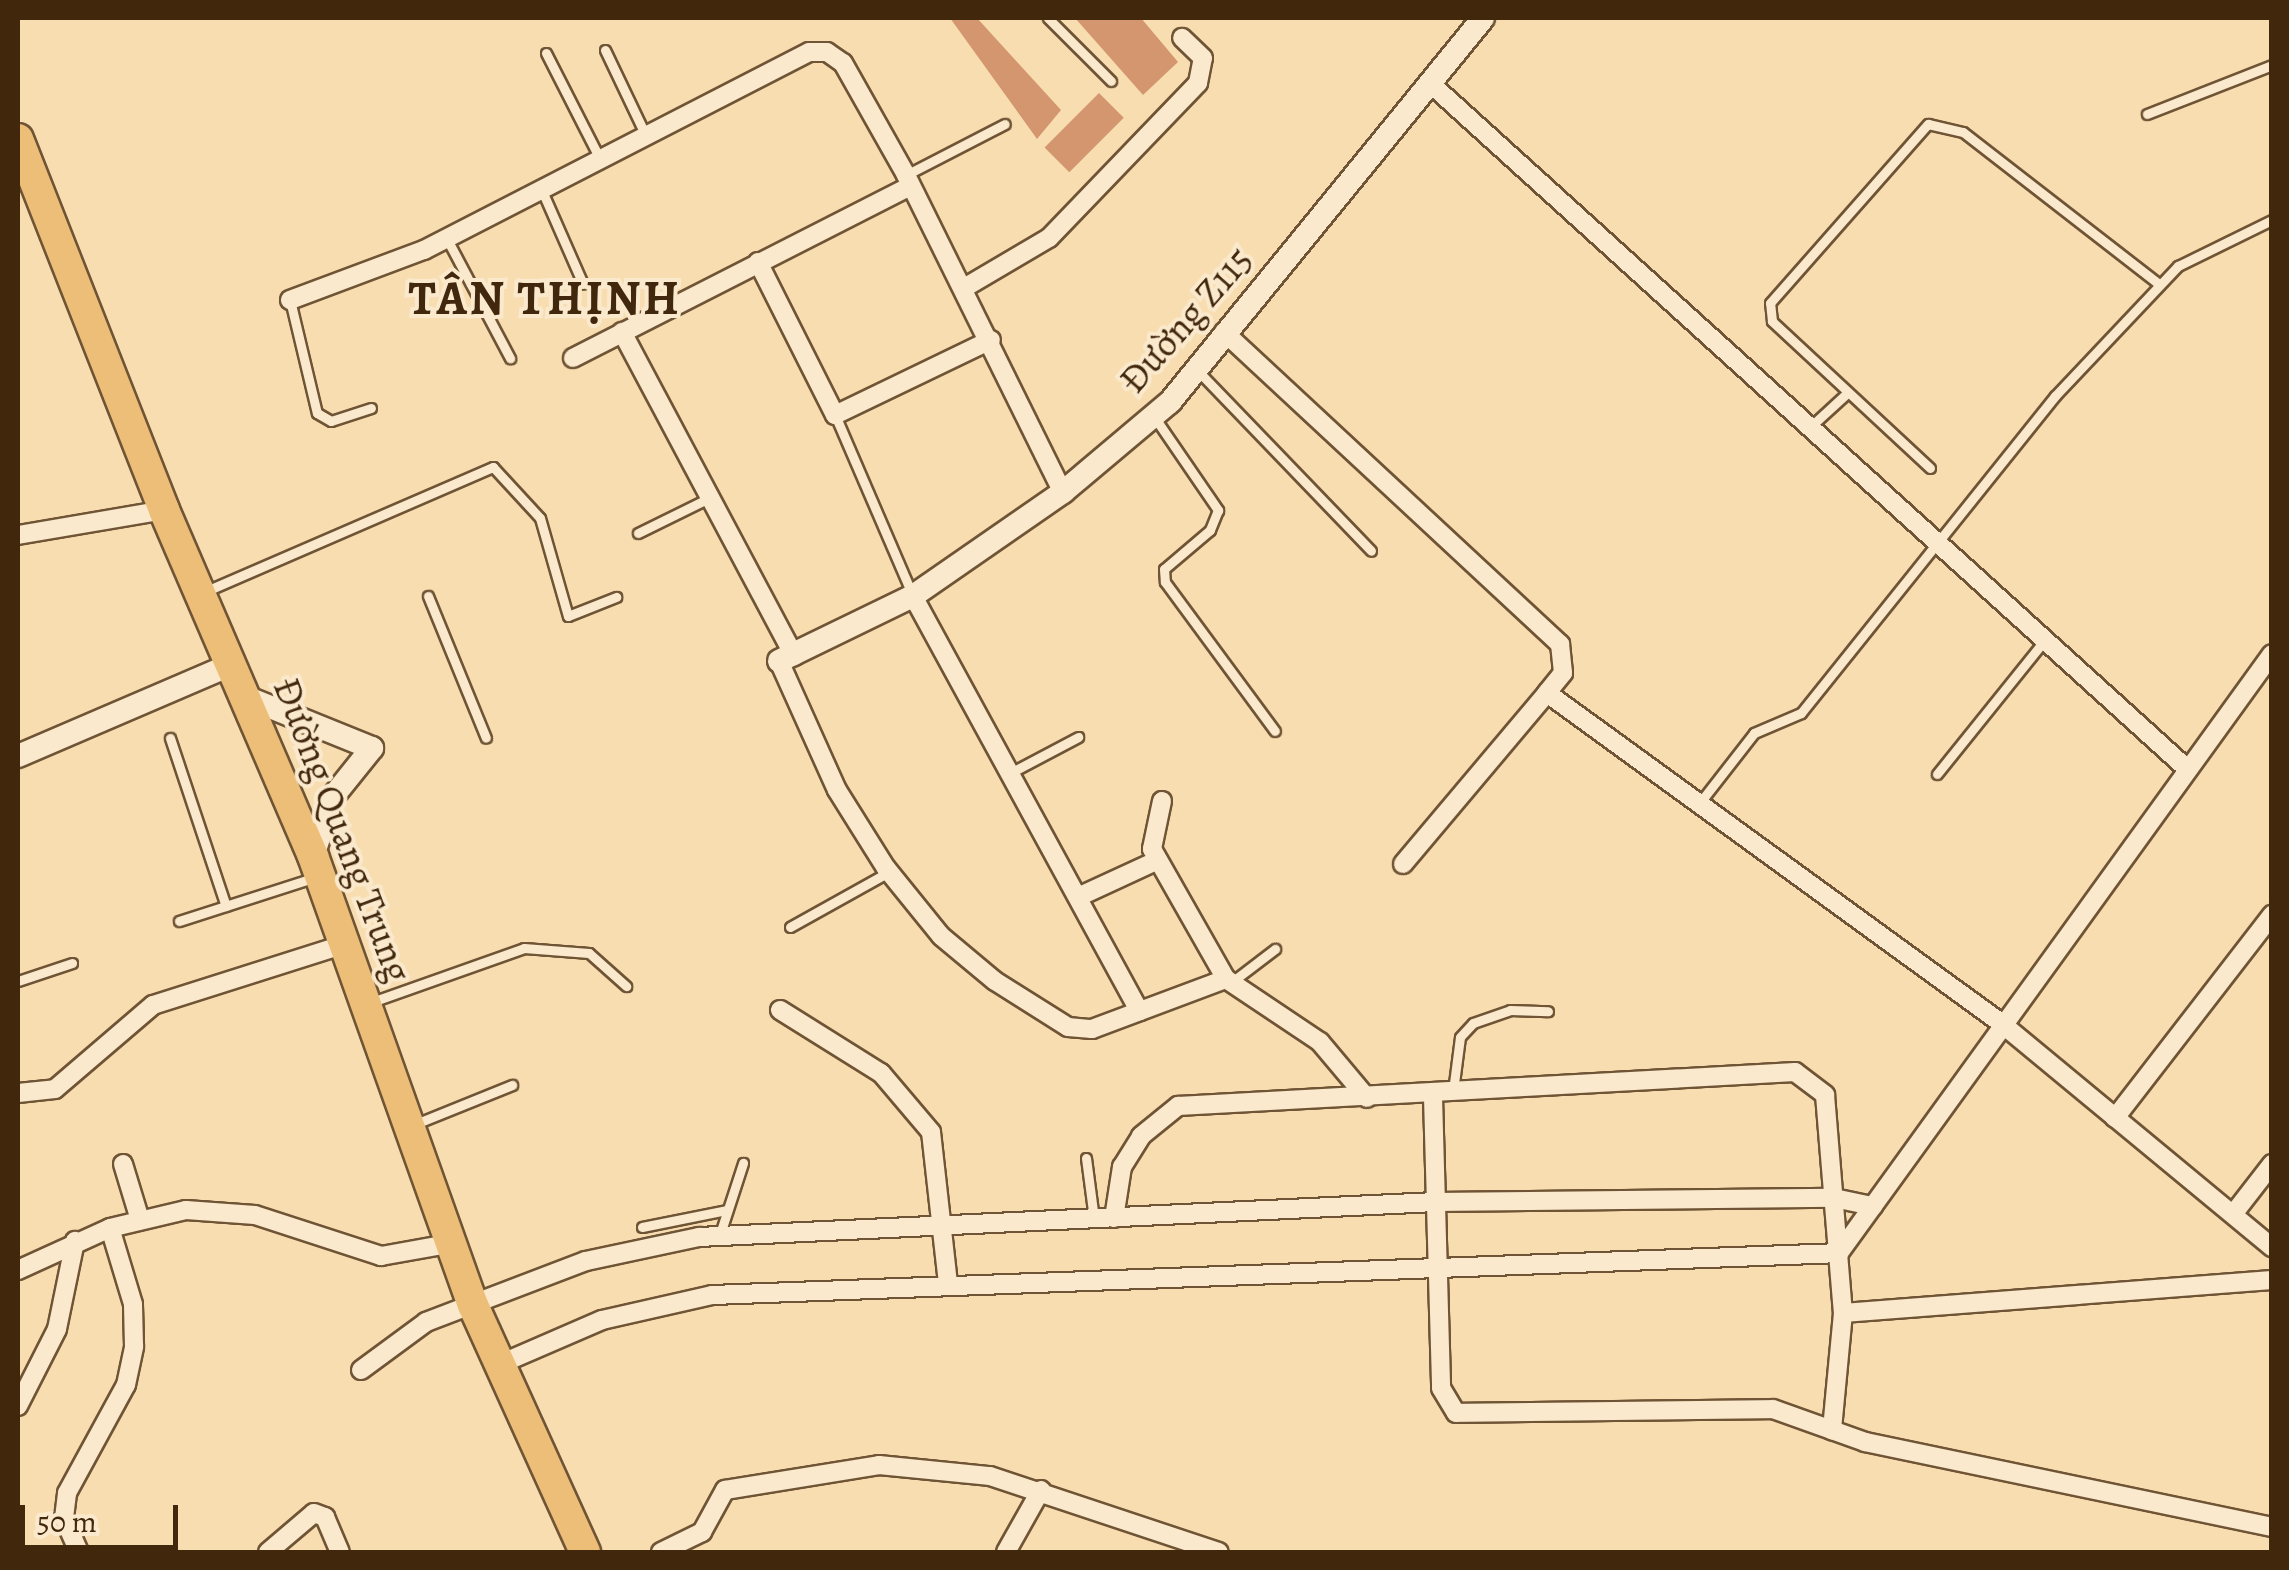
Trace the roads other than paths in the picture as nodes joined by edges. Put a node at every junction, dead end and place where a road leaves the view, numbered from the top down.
1 (1048, 18) edge
2 (1483, 18) edge
3 (1182, 38) dead end
4 (605, 50) dead end
5 (546, 52) dead end
6 (2272, 66) edge
7 (1111, 81) dead end
8 (1431, 84) junction
9 (2147, 114) dead end
10 (1004, 124) dead end
11 (18, 140) edge
12 (648, 140) junction
13 (602, 164) junction
14 (908, 181) junction
15 (542, 193) junction
16 (2272, 220) edge
17 (447, 239) junction
18 (758, 262) junction
19 (583, 284) dead end
20 (2160, 285) junction
21 (964, 288) junction
22 (290, 300) joint
23 (622, 332) junction
24 (1224, 332) junction
25 (991, 340) junction
26 (510, 358) dead end
27 (573, 358) dead end
28 (1197, 370) junction
29 (1844, 395) junction
30 (372, 408) dead end
31 (835, 416) junction
32 (1153, 416) junction
33 (1807, 430) junction
34 (1930, 468) dead end
35 (1063, 492) junction
36 (707, 499) junction
37 (164, 510) junction
38 (638, 533) dead end
39 (18, 536) edge
40 (1934, 543) junction
41 (1370, 551) dead end
42 (202, 594) junction
43 (428, 596) dead end
44 (913, 596) junction
45 (616, 597) dead end
46 (2044, 641) junction
47 (2272, 654) edge
48 (786, 658) junction
49 (233, 664) junction
50 (1547, 693) junction
51 (248, 698) junction
52 (1275, 731) dead end
53 (170, 738) dead end
54 (486, 738) dead end
55 (1078, 738) dead end
56 (18, 756) edge
57 (2184, 766) junction
58 (1012, 772) junction
59 (1937, 774) dead end
60 (1162, 801) dead end
61 (1697, 805) junction
62 (1158, 860) junction
63 (1402, 864) dead end
64 (317, 866) junction
65 (889, 872) junction
66 (1078, 897) junction
67 (226, 906) junction
68 (2272, 915) edge
69 (180, 922) dead end
70 (790, 927) dead end
71 (345, 944) junction
72 (1275, 949) dead end
73 (72, 963) dead end
74 (1230, 980) junction
75 (18, 981) edge
76 (626, 986) dead end
77 (367, 1004) junction
78 (780, 1010) dead end
79 (1138, 1011) junction
80 (1548, 1011) dead end
81 (2001, 1022) junction
82 (512, 1085) dead end
83 (18, 1093) edge
84 (1432, 1096) junction
85 (1452, 1096) junction
86 (1367, 1098) junction
87 (2115, 1118) junction
88 (411, 1126) junction
89 (1086, 1158) dead end
90 (123, 1164) dead end
91 (743, 1164) dead end
92 (2272, 1164) edge
93 (1834, 1198) junction
94 (1435, 1202) junction
95 (1874, 1206) junction
96 (727, 1210) junction
97 (2234, 1213) junction
98 (1114, 1218) junction
99 (1094, 1219) junction
100 (140, 1220) junction
101 (944, 1226) junction
102 (642, 1227) dead end
103 (110, 1228) junction
104 (719, 1237) junction
105 (75, 1241) junction
106 (453, 1244) junction
107 (2272, 1248) edge
108 (1839, 1252) junction
109 (1438, 1262) junction
110 (18, 1270) edge
111 (2272, 1280) edge
112 (948, 1284) junction
113 (473, 1305) junction
114 (1843, 1313) junction
115 (498, 1365) junction
116 (361, 1370) dead end
117 (18, 1406) edge
118 (1832, 1430) junction
119 (1040, 1490) junction
120 (2272, 1527) edge
121 (78, 1552) edge
122 (268, 1552) edge
123 (340, 1552) edge
124 (585, 1552) edge
125 (661, 1552) edge
126 (1006, 1552) edge
127 (1220, 1552) edge

1 - 7 lane
2 - 8 street, Đường Z115
3 - 21 street
4 - 12 lane
5 - 13 lane
6 - 9 lane
8 - 24 street, Đường Z115
8 - 33 street
10 - 14 lane
11 - 37 main road, Đường Quang Trung
12 - 13 street
12 - 14 street
13 - 15 street
14 - 18 street
14 - 21 street
15 - 17 street
15 - 19 lane
16 - 20 lane
17 - 22 street
17 - 26 lane
18 - 23 street
18 - 31 street
20 - 29 lane
20 - 40 lane
21 - 25 street
22 - 30 lane
23 - 27 street
23 - 36 street
24 - 28 street, Đường Z115
24 - 50 street
25 - 31 street
25 - 35 street
28 - 32 street, Đường Z115
28 - 41 lane
29 - 33 lane
29 - 34 lane
31 - 44 lane
32 - 35 street, Đường Z115
32 - 52 lane
33 - 40 street
35 - 44 street, Đường Z115
36 - 38 lane
36 - 48 street
37 - 39 street
37 - 42 main road, Đường Quang Trung
40 - 46 street
40 - 61 lane
42 - 45 lane
42 - 49 main road, Đường Quang Trung
43 - 54 lane
44 - 48 street, Đường Z115
44 - 58 street
46 - 57 street
46 - 59 lane
47 - 57 street
48 - 65 street
49 - 51 main road, Đường Quang Trung
49 - 56 street
50 - 61 street
50 - 63 street
51 - 64 main road, Đường Quang Trung
51 - 64 street
53 - 67 lane
55 - 58 lane
57 - 81 street
58 - 66 street
60 - 62 street
61 - 81 street
62 - 66 street
62 - 74 street
64 - 67 lane
64 - 71 main road, Đường Quang Trung
65 - 70 lane
65 - 79 street
66 - 79 street
67 - 69 lane
68 - 87 street
71 - 77 main road, Đường Quang Trung
71 - 83 street
72 - 74 lane
73 - 75 lane
74 - 79 street
74 - 86 street
76 - 77 lane
77 - 88 main road, Đường Quang Trung
78 - 101 street
80 - 85 lane
81 - 87 street
81 - 95 street
82 - 88 lane
84 - 85 street
84 - 86 street
84 - 94 street
85 - 93 street
86 - 98 street
87 - 97 street
88 - 106 main road, Đường Quang Trung
89 - 99 lane
90 - 100 street
91 - 96 lane
92 - 97 street
93 - 94 street
93 - 95 street
93 - 108 street
94 - 98 street
94 - 109 street
95 - 108 street
96 - 102 lane
96 - 104 lane
97 - 107 street
98 - 99 street
99 - 101 street
100 - 103 street
100 - 106 street
101 - 104 street
101 - 112 street
103 - 105 street
103 - 121 street
104 - 113 street
105 - 110 street
105 - 117 street
106 - 113 main road, Đường Quang Trung
108 - 109 street
108 - 114 street
109 - 112 street
109 - 118 street
111 - 114 street
112 - 115 street
113 - 115 main road, Đường Quang Trung
113 - 116 street
114 - 118 street
115 - 124 main road, Đường Quang Trung
118 - 120 street
119 - 125 street
119 - 126 street
119 - 127 street
122 - 123 street

